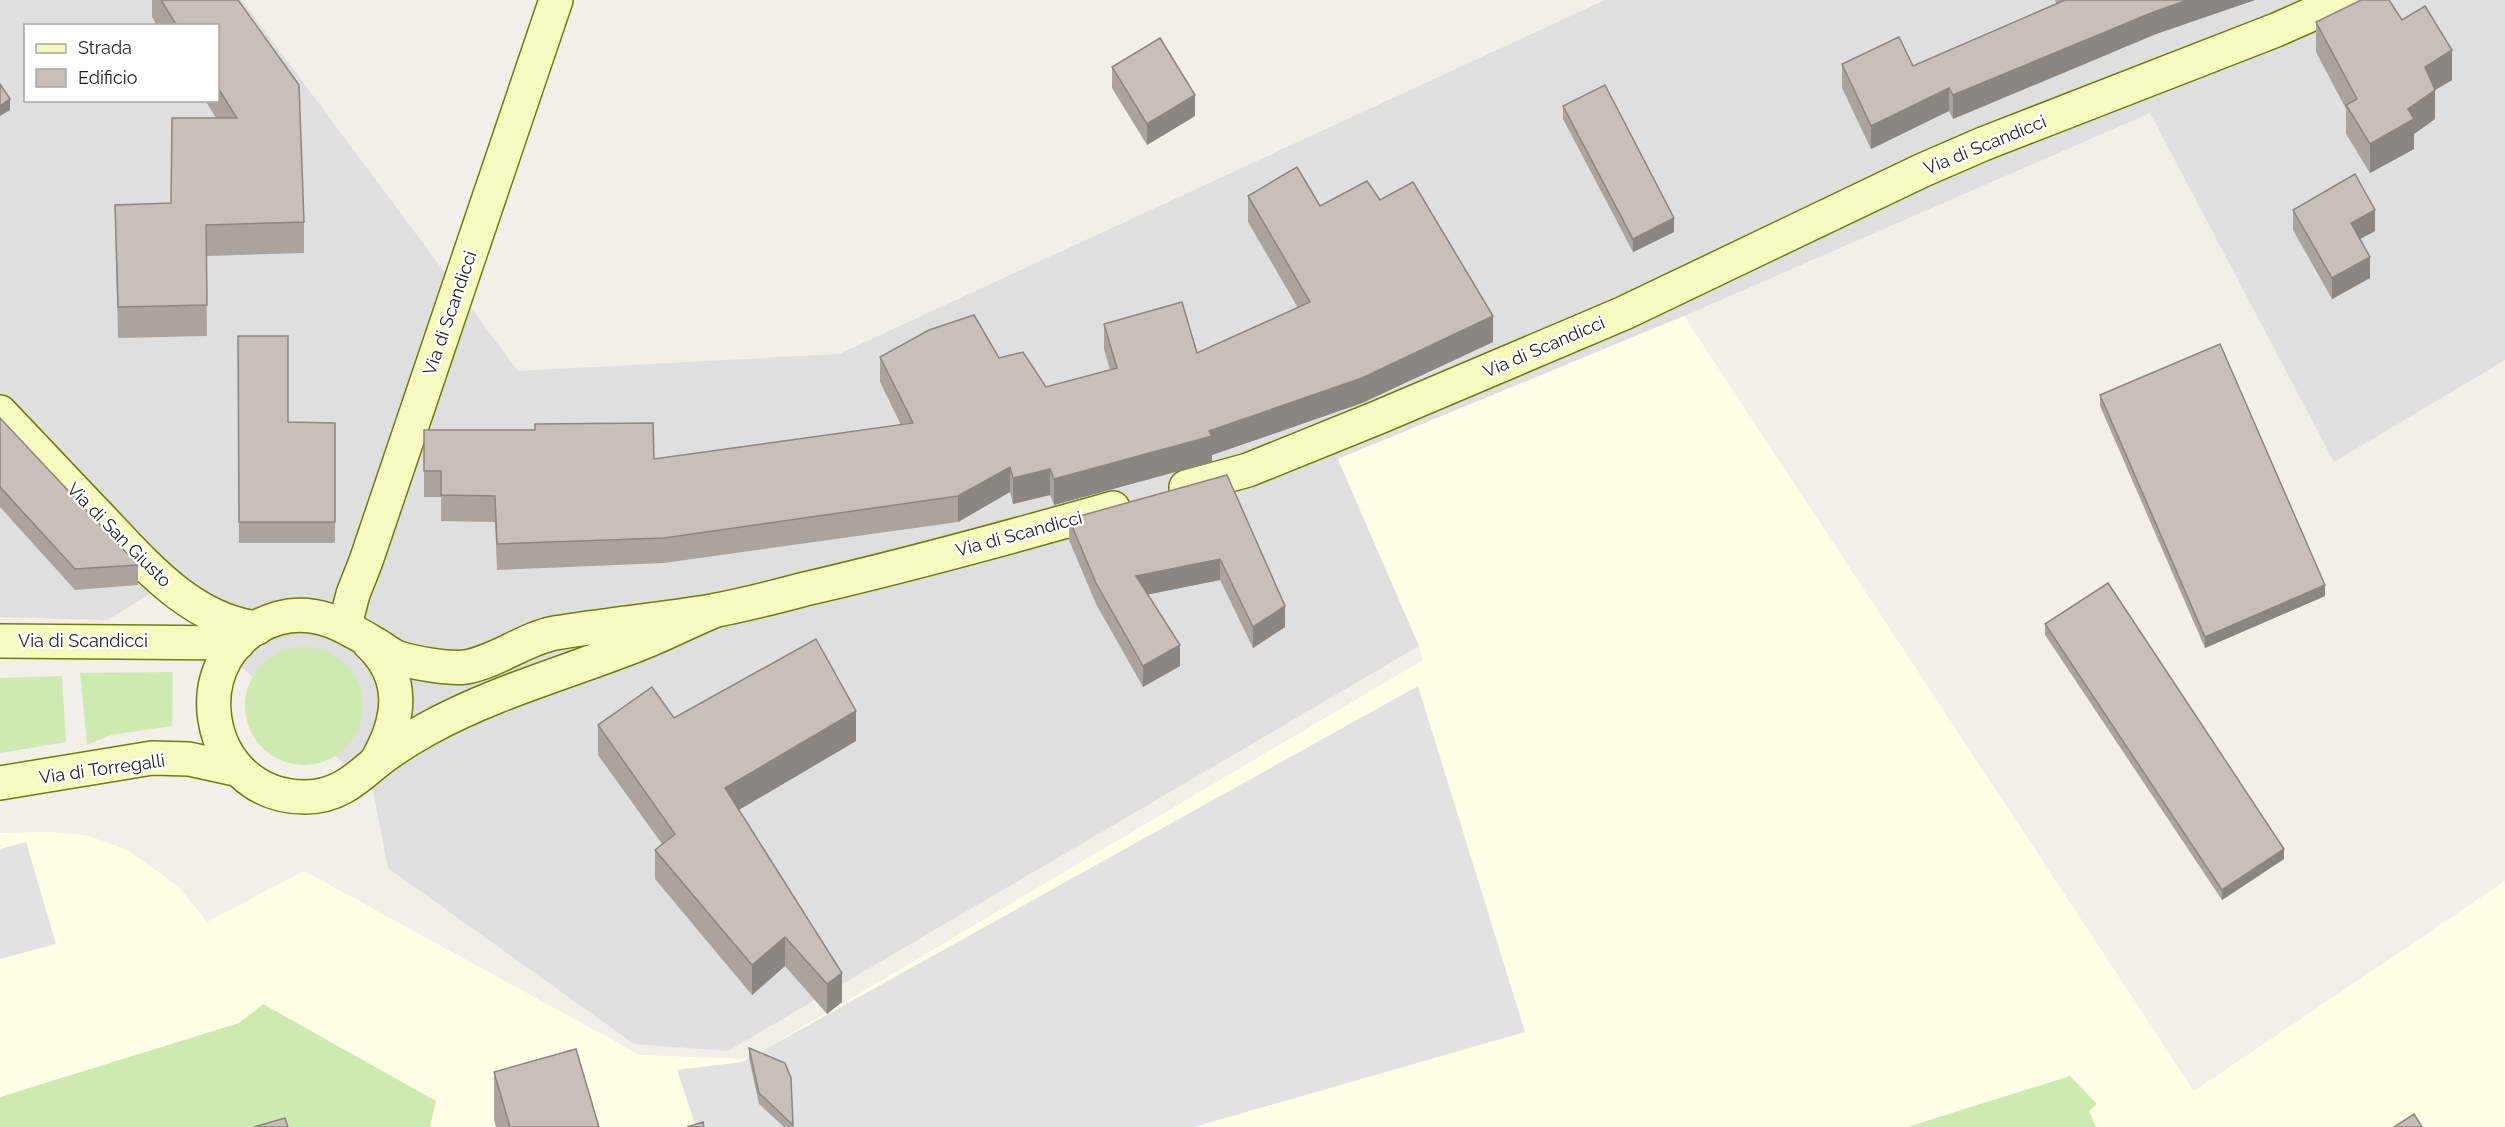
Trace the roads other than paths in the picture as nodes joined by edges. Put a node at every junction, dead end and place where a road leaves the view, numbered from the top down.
1 (556, 0) edge
2 (2344, 0) edge
3 (0, 412) edge
4 (714, 611) junction
5 (354, 631) junction
6 (247, 635) junction
7 (0, 641) edge
8 (375, 764) junction
9 (239, 770) junction
10 (0, 783) edge

1 - 5 street, Via di Scandicci
2 - 4 street, Via di Scandicci
3 - 6 street, Via di San Giusto
4 - 5 street, Via di Scandicci
4 - 8 street, Via di Scandicci
5 - 6 street, Via di Scandicci
5 - 8 street, Via di Scandicci
6 - 7 street, Via di Scandicci
6 - 9 street, Via di Scandicci
8 - 9 street, Via di Scandicci
9 - 10 street, Via di Torregalli

